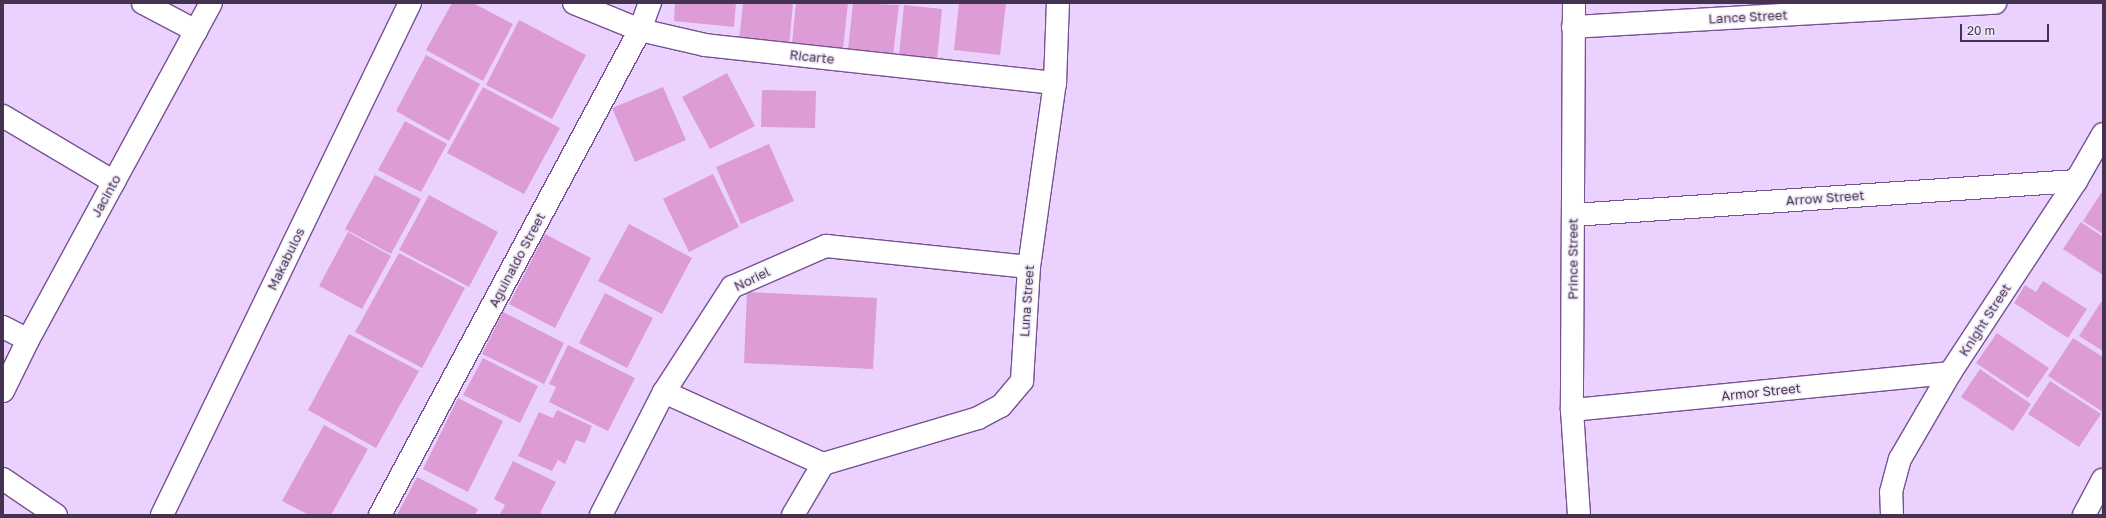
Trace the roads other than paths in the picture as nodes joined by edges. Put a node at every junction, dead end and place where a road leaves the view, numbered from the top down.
1 (143, 3) edge
2 (211, 3) edge
3 (410, 3) edge
4 (574, 3) edge
5 (650, 3) edge
6 (1058, 3) edge
7 (1574, 3) edge
8 (1995, 3) edge
9 (1573, 27) junction
10 (640, 30) junction
11 (196, 31) junction
12 (1056, 83) junction
13 (3, 116) edge
14 (2103, 134) edge
15 (2076, 180) junction
16 (114, 182) junction
17 (1573, 215) junction
18 (1029, 267) junction
19 (3, 327) edge
20 (28, 340) junction
21 (1950, 373) junction
22 (3, 391) edge
23 (664, 392) junction
24 (1572, 410) junction
25 (823, 464) junction
26 (3, 479) edge
27 (2103, 480) edge
28 (56, 515) edge
29 (162, 515) edge
30 (380, 515) edge
31 (601, 515) edge
32 (793, 515) edge
33 (1579, 515) edge
34 (1892, 515) edge
35 (2084, 515) edge

1 - 11 street
2 - 11 street, Jacinto
3 - 29 street, Makabulos
4 - 10 street, Ricarte
5 - 10 street, Aguinaldo Street
6 - 12 street, Luna Street
7 - 9 street, Prince Street
8 - 9 street, Lance Street
9 - 17 street, Prince Street
10 - 12 street, Ricarte
10 - 30 street, Aguinaldo Street
11 - 16 street, Jacinto
12 - 18 street, Luna Street
13 - 16 street
14 - 15 street, Knight Street
15 - 17 street, Arrow Street
15 - 21 street, Knight Street
16 - 20 street, Jacinto
17 - 24 street, Prince Street
18 - 23 street, Noriel
18 - 25 street, Luna Street
19 - 20 street
20 - 22 street, Jacinto
21 - 24 street, Armor Street
21 - 34 street, Knight Street
23 - 25 street
23 - 31 street, Noriel
24 - 33 street, Prince Street
25 - 32 street
26 - 28 street
27 - 35 street

